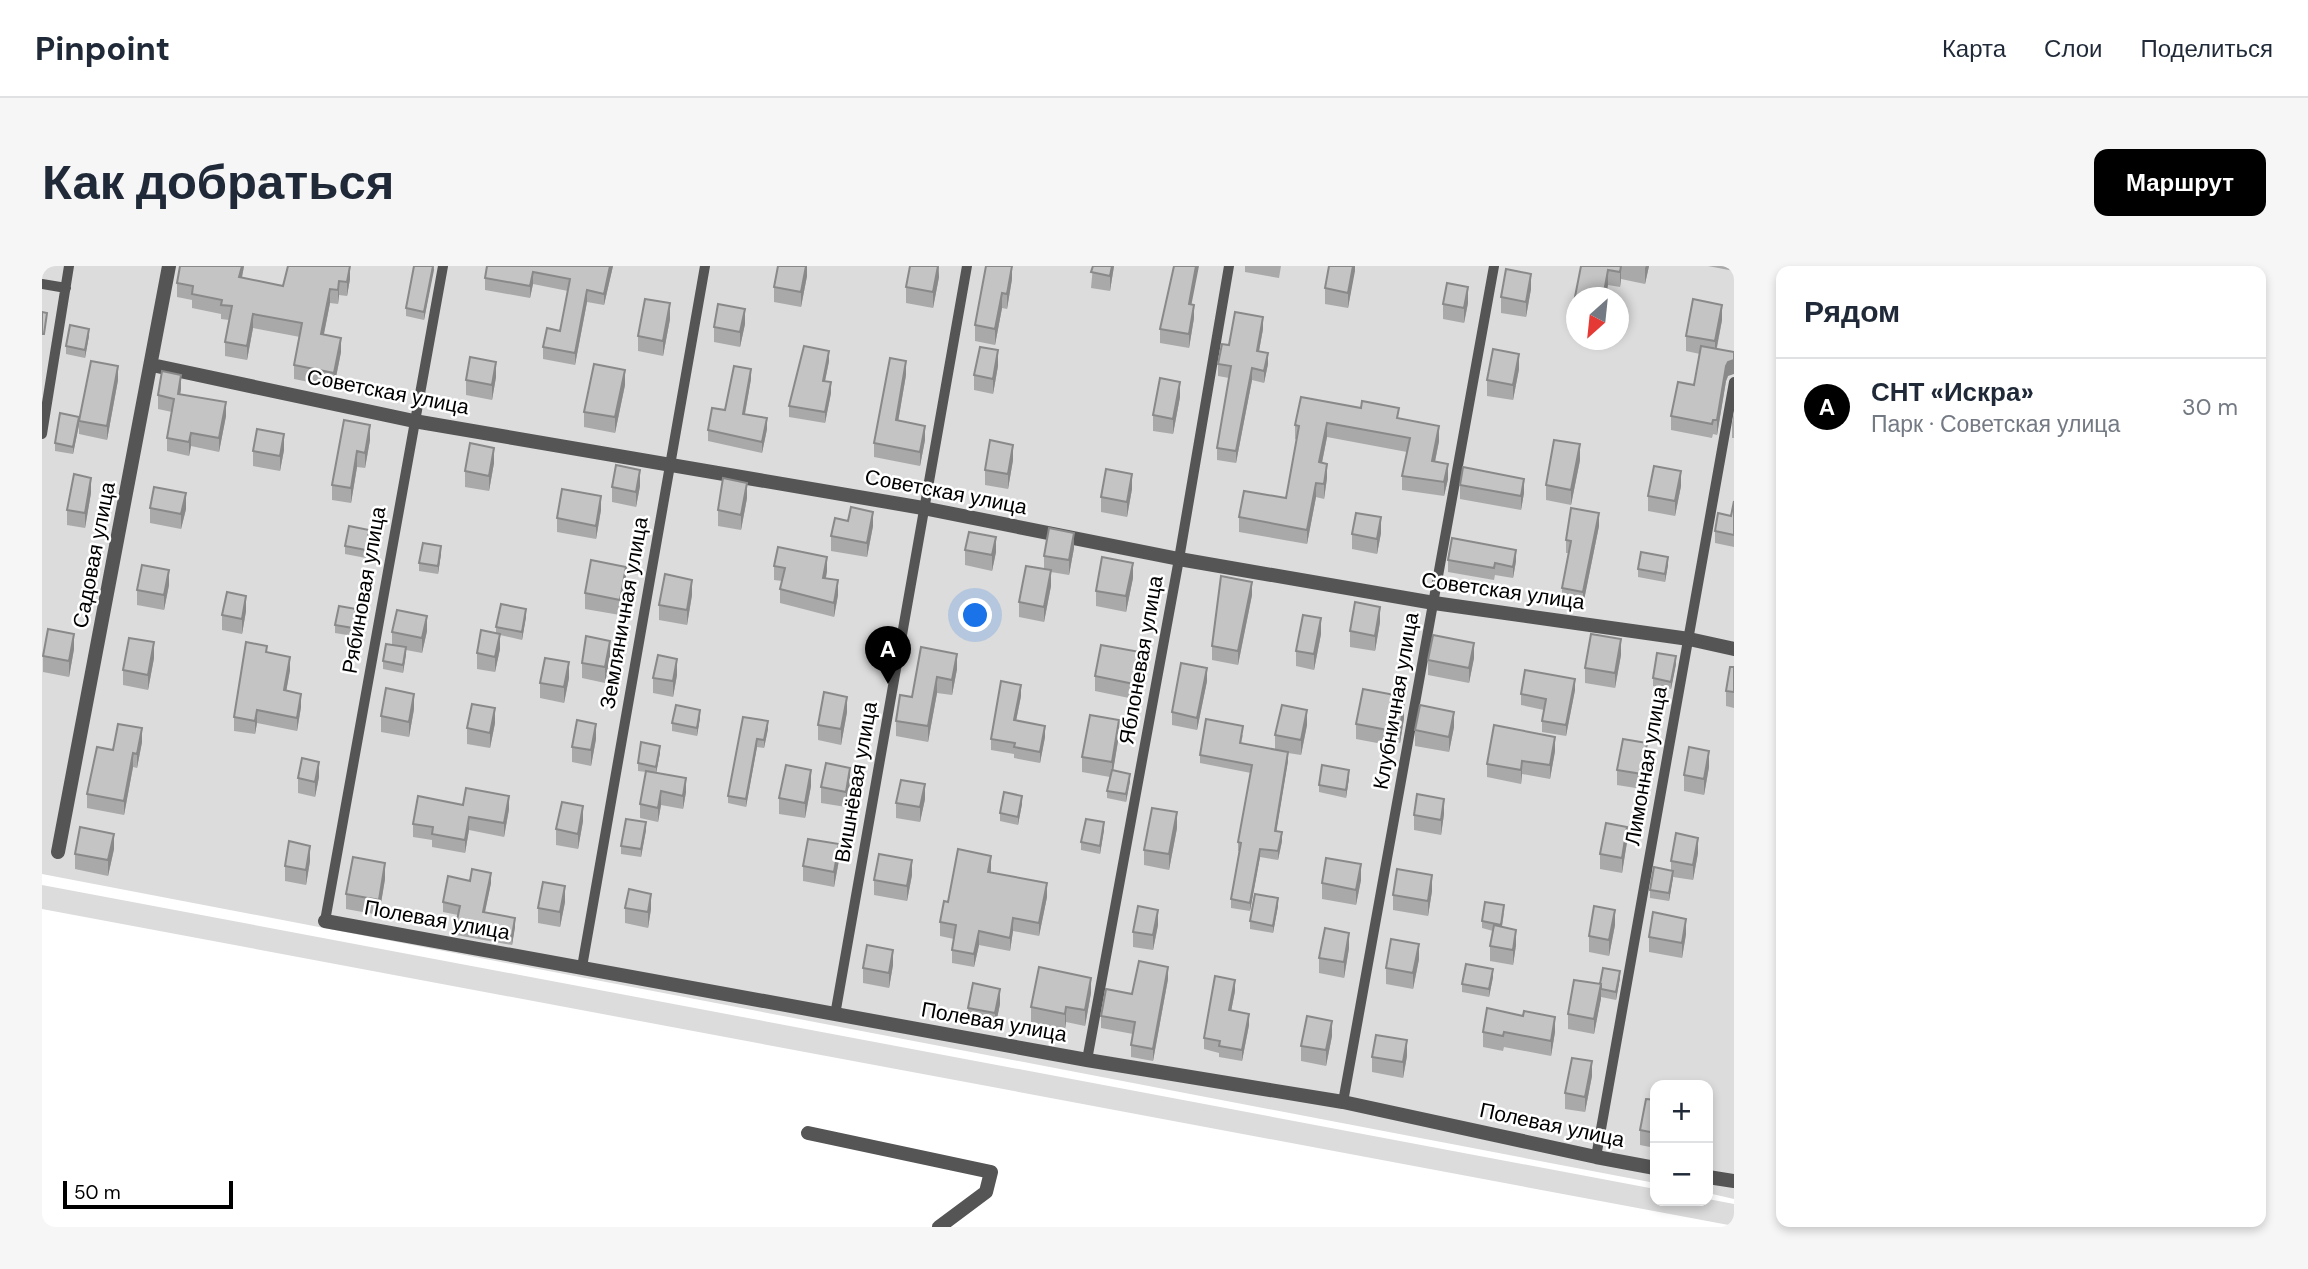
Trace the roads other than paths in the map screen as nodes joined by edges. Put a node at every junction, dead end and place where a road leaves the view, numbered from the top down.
1 (69, 266) edge
2 (169, 266) edge
3 (443, 266) edge
4 (705, 266) edge
5 (967, 266) edge
6 (1229, 266) edge
7 (1494, 266) edge
8 (42, 284) edge
9 (66, 288) junction
10 (152, 365) junction
11 (1734, 382) edge
12 (414, 421) junction
13 (42, 434) edge
14 (670, 465) junction
15 (923, 508) junction
16 (1179, 559) junction
17 (1434, 603) junction
18 (1689, 639) junction
19 (1734, 649) edge
20 (58, 852) dead end
21 (325, 921) joint
22 (582, 967) junction
23 (835, 1015) junction
24 (1087, 1060) junction
25 (1343, 1102) junction
26 (808, 1133) dead end
27 (1596, 1157) junction
28 (1650, 1167) edge
29 (1713, 1178) edge
30 (1734, 1181) edge
31 (939, 1227) edge

1 - 9 lane
2 - 10 street, Садовая улица
3 - 12 lane, Рябиновая улица
4 - 14 lane, Земляничная улица
5 - 15 lane, Вишнёвая улица
6 - 16 lane, Яблоневая улица
7 - 17 lane, Клубничная улица
8 - 9 lane
9 - 13 lane
10 - 12 street, Советская улица
10 - 20 street, Садовая улица
11 - 18 lane, Лимонная улица
12 - 14 street, Советская улица
12 - 21 lane, Рябиновая улица
14 - 15 street, Советская улица
14 - 22 lane, Земляничная улица
15 - 16 street, Советская улица
15 - 23 lane, Вишнёвая улица
16 - 17 street, Советская улица
16 - 24 lane, Яблоневая улица
17 - 18 street, Советская улица
17 - 25 lane, Клубничная улица
18 - 19 street, Советская улица
18 - 27 lane, Лимонная улица
21 - 22 street, Полевая улица
22 - 23 street, Полевая улица
23 - 24 street, Полевая улица
24 - 25 street, Полевая улица
25 - 27 street, Полевая улица
26 - 31 street
27 - 28 street, Полевая улица
29 - 30 street

